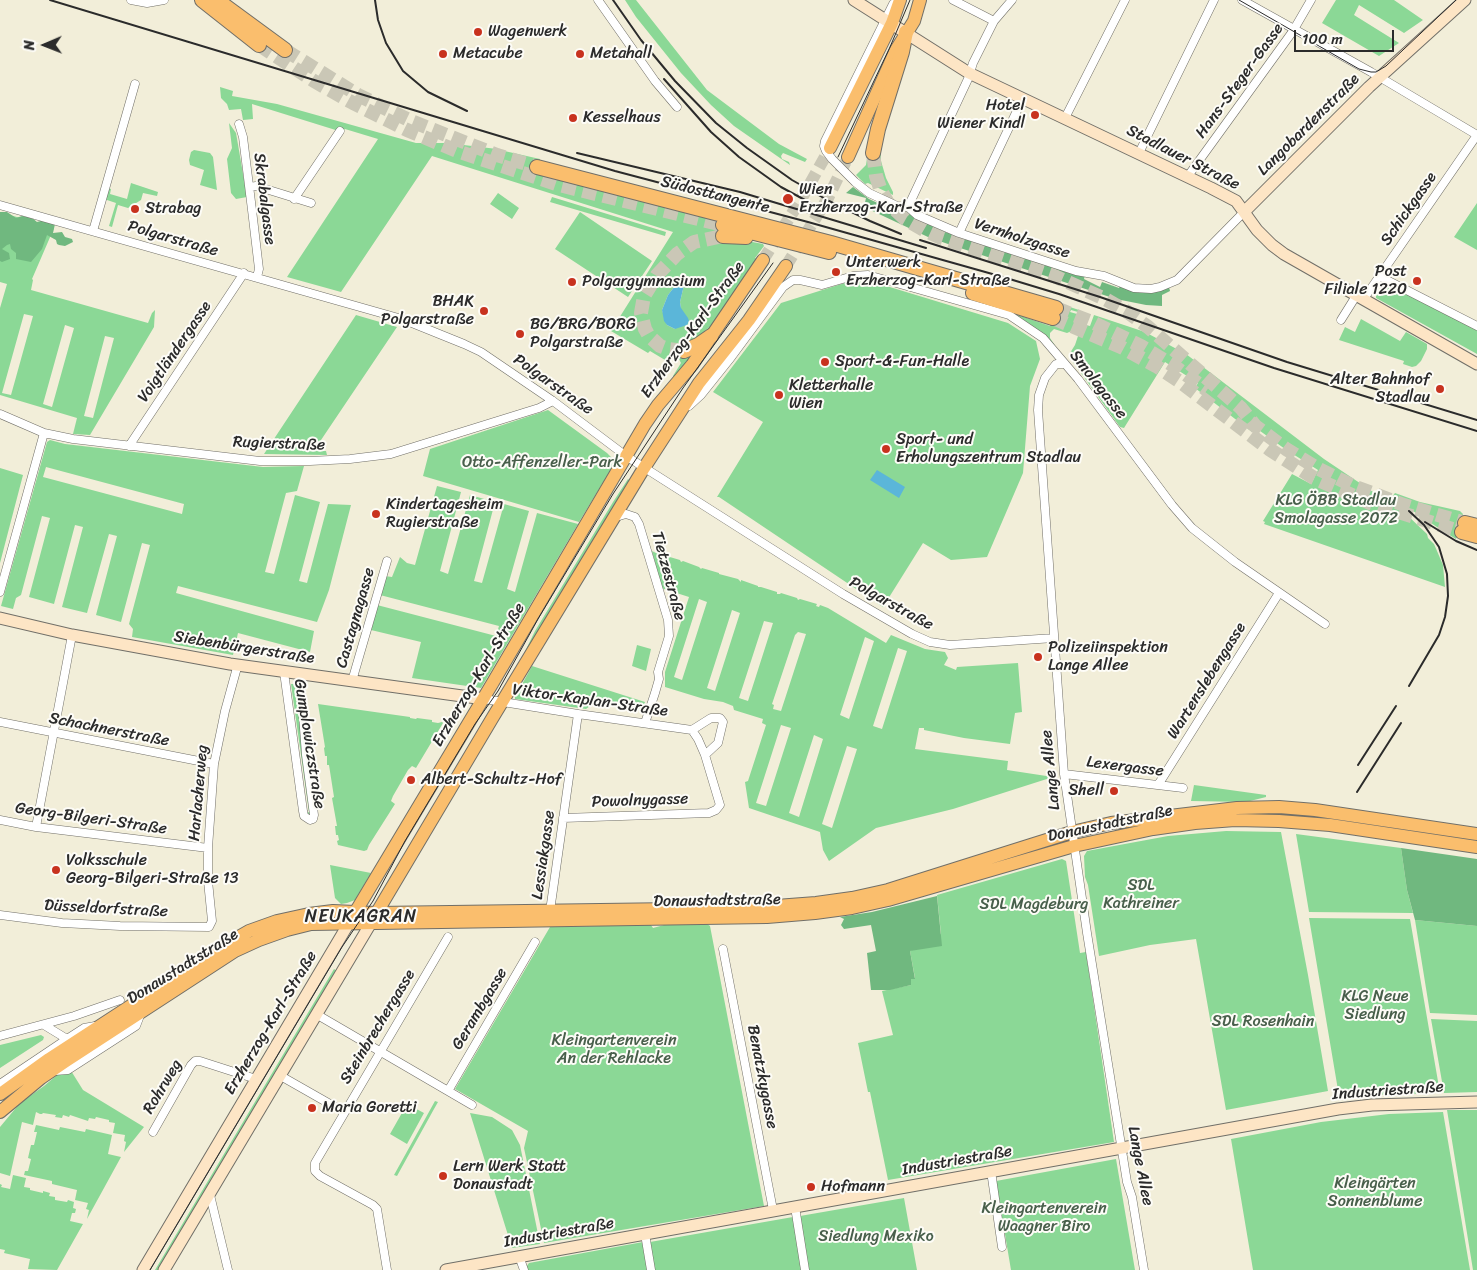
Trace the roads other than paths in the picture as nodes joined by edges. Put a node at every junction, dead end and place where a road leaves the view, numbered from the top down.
1 (131, 0) edge
2 (162, 0) edge
3 (202, 0) edge
4 (217, 0) edge
5 (598, 0) edge
6 (854, 0) edge
7 (895, 0) edge
8 (900, 0) edge
9 (920, 0) edge
10 (953, 0) edge
11 (1012, 0) edge
12 (1125, 0) edge
13 (1214, 0) edge
14 (1242, 0) edge
15 (1311, 0) edge
16 (1465, 0) edge
17 (889, 21) junction
18 (994, 21) junction
19 (1294, 30) junction
20 (906, 32) junction
21 (259, 45) tunnel mouth
22 (284, 50) tunnel mouth
23 (969, 73) junction
24 (1380, 78) junction
25 (135, 84) dead end
26 (1023, 98) junction
27 (677, 107) dead end
28 (1065, 118) junction
29 (239, 124) dead end
30 (340, 131) dead end
31 (1477, 135) edge
32 (827, 144) joint
33 (873, 152) tunnel mouth
34 (1139, 153) junction
35 (848, 156) tunnel mouth
36 (538, 167) tunnel mouth
37 (1188, 176) junction
38 (250, 187) junction
39 (294, 198) junction
40 (311, 203) dead end
41 (0, 205) edge
42 (908, 207) junction
43 (1244, 212) junction
44 (93, 231) junction
45 (723, 231) tunnel mouth
46 (959, 233) junction
47 (763, 260) tunnel mouth
48 (786, 266) tunnel mouth
49 (244, 273) junction
50 (1379, 276) junction
51 (257, 277) junction
52 (1181, 277) joint
53 (793, 280) joint
54 (1360, 298) junction
55 (1341, 320) dead end
56 (1477, 326) edge
57 (711, 336) junction
58 (684, 351) tunnel mouth
59 (1064, 364) junction
60 (1477, 364) edge
61 (552, 400) junction
62 (0, 414) edge
63 (678, 415) junction
64 (44, 433) junction
65 (129, 446) junction
66 (626, 456) junction
67 (644, 468) junction
68 (613, 518) junction
69 (1468, 527) tunnel mouth
70 (1477, 536) edge
71 (386, 561) dead end
72 (0, 592) edge
73 (1279, 592) junction
74 (0, 618) edge
75 (1325, 624) dead end
76 (72, 635) junction
77 (1054, 638) junction
78 (238, 664) junction
79 (284, 672) junction
80 (300, 674) junction
81 (352, 681) junction
82 (484, 699) junction
83 (503, 702) junction
84 (578, 714) junction
85 (0, 722) edge
86 (645, 723) junction
87 (692, 730) junction
88 (53, 733) junction
89 (705, 755) junction
90 (214, 764) junction
91 (1064, 774) junction
92 (1158, 785) junction
93 (1183, 788) dead end
94 (563, 818) junction
95 (0, 820) edge
96 (36, 827) junction
97 (1072, 832) junction
98 (1477, 834) edge
99 (1074, 846) junction
100 (1477, 847) edge
101 (208, 848) junction
102 (550, 911) junction
103 (0, 915) edge
104 (352, 917) junction
105 (373, 918) junction
106 (311, 924) junction
107 (210, 925) joint
108 (448, 937) dead end
109 (535, 942) dead end
110 (335, 947) junction
111 (723, 949) dead end
112 (120, 1000) dead end
113 (316, 1014) junction
114 (102, 1024) junction
115 (44, 1025) junction
116 (53, 1032) junction
117 (0, 1036) edge
118 (67, 1039) junction
119 (55, 1046) junction
120 (379, 1052) junction
121 (279, 1074) junction
122 (256, 1079) junction
123 (0, 1084) edge
124 (448, 1091) junction
125 (0, 1094) edge
126 (1477, 1102) edge
127 (472, 1105) dead end
128 (0, 1112) edge
129 (344, 1112) junction
130 (153, 1132) dead end
131 (1122, 1148) junction
132 (991, 1171) junction
133 (210, 1195) junction
134 (795, 1207) junction
135 (773, 1210) junction
136 (645, 1234) junction
137 (1002, 1247) dead end
138 (519, 1256) junction
139 (143, 1270) edge
140 (164, 1270) edge
141 (228, 1270) edge
142 (387, 1270) edge
143 (446, 1270) edge
144 (524, 1270) edge
145 (651, 1270) edge
146 (805, 1270) edge
147 (1144, 1270) edge

1 - 2 street
3 - 21 highway
4 - 22 highway
5 - 27 street
6 - 17 street
7 - 17 street
8 - 17 main road
9 - 20 main road
10 - 18 street
11 - 18 street
12 - 28 street
13 - 34 street
14 - 19 street
15 - 19 street, Hans-Steger-Gasse
16 - 24 street, Langobardenstraße
17 - 20 street
17 - 32 main road
18 - 23 street
19 - 24 street
19 - 37 street, Hans-Steger-Gasse
20 - 23 street, Stadlauer Straße
20 - 33 highway
20 - 35 main road
23 - 26 street, Stadlauer Straße
23 - 42 street
24 - 31 street
24 - 43 street, Langobardenstraße
25 - 44 street
26 - 28 street, Stadlauer Straße
26 - 46 street
28 - 34 street, Stadlauer Straße
29 - 38 street, Skrabalgasse
30 - 39 street
31 - 50 street, Schickgasse
32 - 42 street, Vernholzgasse
34 - 37 street, Stadlauer Straße
36 - 45 highway, Südosttangente
37 - 43 street, Stadlauer Straße
38 - 39 street
38 - 51 street, Skrabalgasse
39 - 40 street
41 - 44 street, Polgarstraße
42 - 46 street, Vernholzgasse
43 - 52 street, Langobardenstraße
43 - 54 street, Stadlauer Straße
44 - 49 street, Polgarstraße
46 - 52 street, Vernholzgasse
47 - 57 main road, Erzherzog-Karl-Straße
48 - 63 main road, Erzherzog-Karl-Straße
49 - 51 street, Polgarstraße
49 - 65 street, Voigtländergasse
50 - 54 street, Schickgasse
50 - 56 street
51 - 61 street, Polgarstraße
53 - 59 street, Smolagasse
53 - 63 street, Erzherzog-Karl-Straße
54 - 55 street, Schickgasse
54 - 60 street, Stadlauer Straße
57 - 58 highway
57 - 66 main road, Erzherzog-Karl-Straße
59 - 73 street, Smolagasse
59 - 77 street, Lange Allee
61 - 65 street, Rugierstraße
61 - 66 street, Polgarstraße
62 - 64 street, Rugierstraße
63 - 67 main road, Erzherzog-Karl-Straße
64 - 65 street, Rugierstraße
64 - 72 street
66 - 67 street, Polgarstraße
66 - 82 main road, Erzherzog-Karl-Straße
67 - 68 main road, Erzherzog-Karl-Straße
67 - 77 street, Polgarstraße
68 - 83 main road, Erzherzog-Karl-Straße
68 - 86 street, Tietzestraße
69 - 70 highway
71 - 81 street, Castagnagasse
73 - 75 street, Smolagasse
73 - 92 street, Wartenslebengasse
74 - 76 street, Siebenbürgerstraße
76 - 78 street, Siebenbürgerstraße
76 - 88 street
77 - 91 street, Lange Allee
78 - 79 street, Siebenbürgerstraße
78 - 90 street, Harlacherweg
79 - 80 street, Siebenbürgerstraße
79 - 80 street, Gumplowiczstraße
80 - 81 street, Siebenbürgerstraße
81 - 82 street, Siebenbürgerstraße
82 - 83 street, Viktor-Kaplan-Straße
82 - 104 main road, Erzherzog-Karl-Straße
83 - 84 street, Viktor-Kaplan-Straße
83 - 105 main road, Erzherzog-Karl-Straße
84 - 86 street, Viktor-Kaplan-Straße
84 - 94 street, Lessiakgasse
85 - 88 street, Schachnerstraße
86 - 87 street, Viktor-Kaplan-Straße
87 - 89 street
87 - 89 street
88 - 90 street, Schachnerstraße
88 - 96 street
89 - 94 street, Powolnygasse
90 - 101 street, Harlacherweg
91 - 92 street, Lexergasse
91 - 97 street, Lange Allee
92 - 93 street, Lexergasse
94 - 102 street, Lessiakgasse
95 - 96 street, Georg-Bilgeri-Straße
96 - 101 street, Georg-Bilgeri-Straße
97 - 98 main road, Donaustadtstraße
97 - 99 street, Lange Allee
97 - 102 main road, Donaustadtstraße
99 - 100 main road, Donaustadtstraße
99 - 105 main road, Donaustadtstraße
99 - 131 street, Lange Allee
101 - 107 street, Harlacherweg
102 - 105 main road, Donaustadtstraße
103 - 107 street, Düsseldorfstraße
104 - 105 main road, Donaustadtstraße
104 - 106 main road, Donaustadtstraße
104 - 110 street, Erzherzog-Karl-Straße
104 - 114 main road, Donaustadtstraße
105 - 113 street, Erzherzog-Karl-Straße
106 - 110 street
106 - 128 main road, Donaustadtstraße
108 - 120 street, Steinbrechergasse
109 - 124 street, Gerambgasse
110 - 122 street, Erzherzog-Karl-Straße
111 - 135 street, Benatzkygasse
112 - 115 street
113 - 120 street
113 - 121 street, Erzherzog-Karl-Straße
114 - 118 street, Donaustadtstraße
114 - 125 main road, Donaustadtstraße
115 - 116 street
115 - 117 street
116 - 118 street
116 - 119 street
118 - 119 street, Donaustadtstraße
119 - 123 street, Donaustadtstraße
120 - 124 street
120 - 129 street, Steinbrechergasse
121 - 129 street
121 - 133 street, Erzherzog-Karl-Straße
122 - 130 street, Rohrweg
122 - 139 street, Erzherzog-Karl-Straße
124 - 127 street
126 - 131 street, Industriestraße
129 - 142 street, Steinbrechergasse
131 - 132 street, Industriestraße
131 - 147 street, Lange Allee
132 - 134 street, Industriestraße
132 - 137 street
133 - 140 street, Erzherzog-Karl-Straße
133 - 141 street
134 - 135 street, Industriestraße
134 - 146 street
135 - 136 street, Industriestraße
136 - 138 street, Industriestraße
136 - 145 street
138 - 143 street, Industriestraße
138 - 144 street

